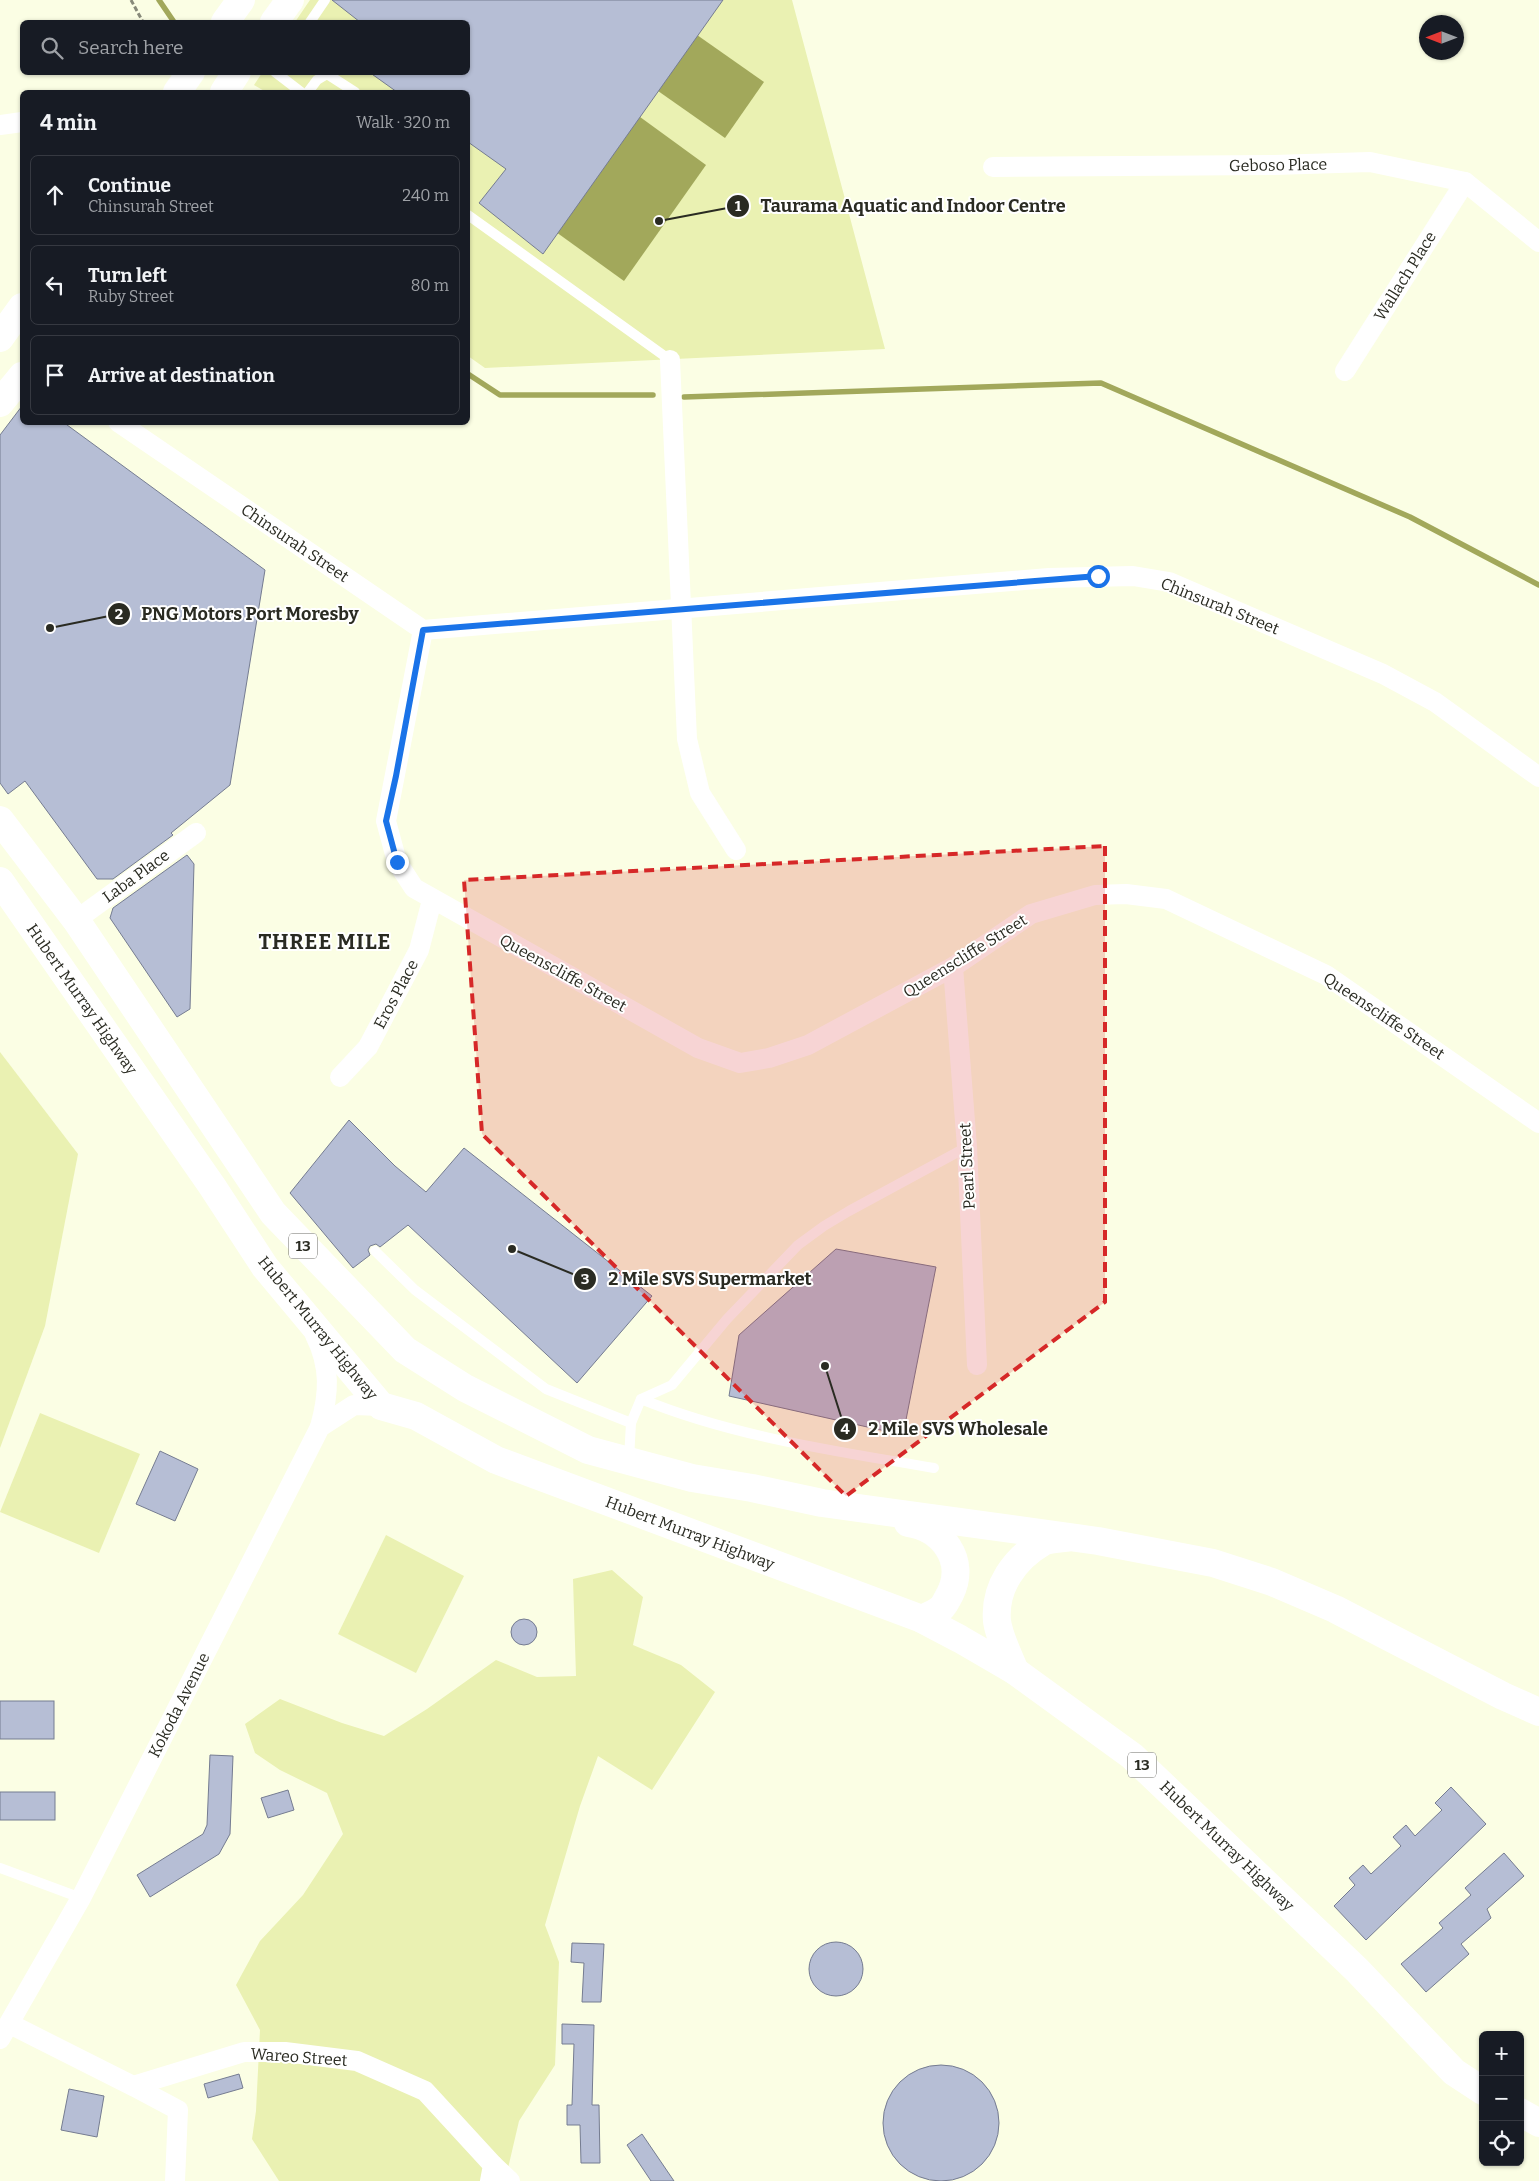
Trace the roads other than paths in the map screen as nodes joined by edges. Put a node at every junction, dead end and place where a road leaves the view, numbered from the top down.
1 (241, 0) edge
2 (290, 0) edge
3 (325, 0) edge
4 (226, 20) edge
5 (275, 20) edge
6 (311, 20) edge
7 (189, 75) edge
8 (235, 75) edge
9 (279, 75) edge
10 (324, 75) edge
11 (328, 75) edge
12 (179, 90) edge
13 (225, 90) edge
14 (298, 90) edge
15 (310, 90) edge
16 (352, 90) edge
17 (20, 122) edge
18 (0, 126) edge
19 (993, 167) dead end
20 (1465, 182) junction
21 (470, 216) edge
22 (1539, 242) edge
23 (20, 310) edge
24 (0, 338) edge
25 (670, 360) joint
26 (1345, 371) dead end
27 (20, 378) edge
28 (0, 403) edge
29 (122, 425) edge
30 (682, 608) junction
31 (423, 630) junction
32 (1539, 777) edge
33 (0, 820) edge
34 (196, 833) dead end
35 (736, 850) dead end
36 (0, 881) edge
37 (432, 900) junction
38 (76, 920) junction
39 (952, 967) junction
40 (340, 1077) dead end
41 (1539, 1123) edge
42 (966, 1147) junction
43 (375, 1251) dead end
44 (306, 1317) junction
45 (977, 1366) dead end
46 (641, 1399) junction
47 (381, 1406) junction
48 (631, 1423) junction
49 (320, 1427) junction
50 (629, 1462) junction
51 (934, 1468) dead end
52 (822, 1503) junction
53 (1069, 1537) junction
54 (922, 1619) junction
55 (1015, 1671) junction
56 (1539, 1712) edge
57 (0, 1868) edge
58 (81, 1898) junction
59 (5, 2031) edge
60 (133, 2086) junction
61 (1479, 2088) edge
62 (1524, 2114) edge
63 (1539, 2123) edge
64 (491, 2173) edge
65 (175, 2181) edge
66 (510, 2181) edge

1 - 4 main road
2 - 5 main road
3 - 6 lane
7 - 12 main road
8 - 13 main road
9 - 14 lane
10 - 15 lane
11 - 16 lane
17 - 18 street
19 - 20 street, Geboso Place
20 - 22 street, Geboso Place
20 - 26 street, Wallach Place
21 - 25 lane
23 - 24 main road
25 - 30 street
27 - 28 main road
29 - 31 street, Chinsurah Street
30 - 31 street, Chinsurah Street
30 - 32 street, Chinsurah Street
30 - 35 street
31 - 37 street, Queenscliffe Street
33 - 38 main road, 13
34 - 38 street, Laba Place
36 - 44 main road, Hubert Murray Highway / 13
37 - 39 street, Queenscliffe Street
37 - 40 street, Eros Place
38 - 50 main road, 13
39 - 41 street, Queenscliffe Street
39 - 42 street, Pearl Street
42 - 45 street, Pearl Street
42 - 46 lane
43 - 48 lane
44 - 47 main road, Hubert Murray Highway / 13
44 - 49 street, Kokoda Avenue
46 - 48 lane
46 - 51 lane
47 - 49 street
47 - 54 main road, Hubert Murray Highway / 13
48 - 50 lane
49 - 58 street, Kokoda Avenue
50 - 52 main road, 13
52 - 53 main road, 13
52 - 54 main road
53 - 55 main road
53 - 56 main road, 13
54 - 55 main road, Hubert Murray Highway / 13
55 - 61 main road, Hubert Murray Highway / 13
57 - 58 lane
58 - 59 street, Kokoda Avenue
59 - 60 street
60 - 64 street, Wareo Street
60 - 65 street
62 - 63 main road
64 - 66 street, Wareo Street

